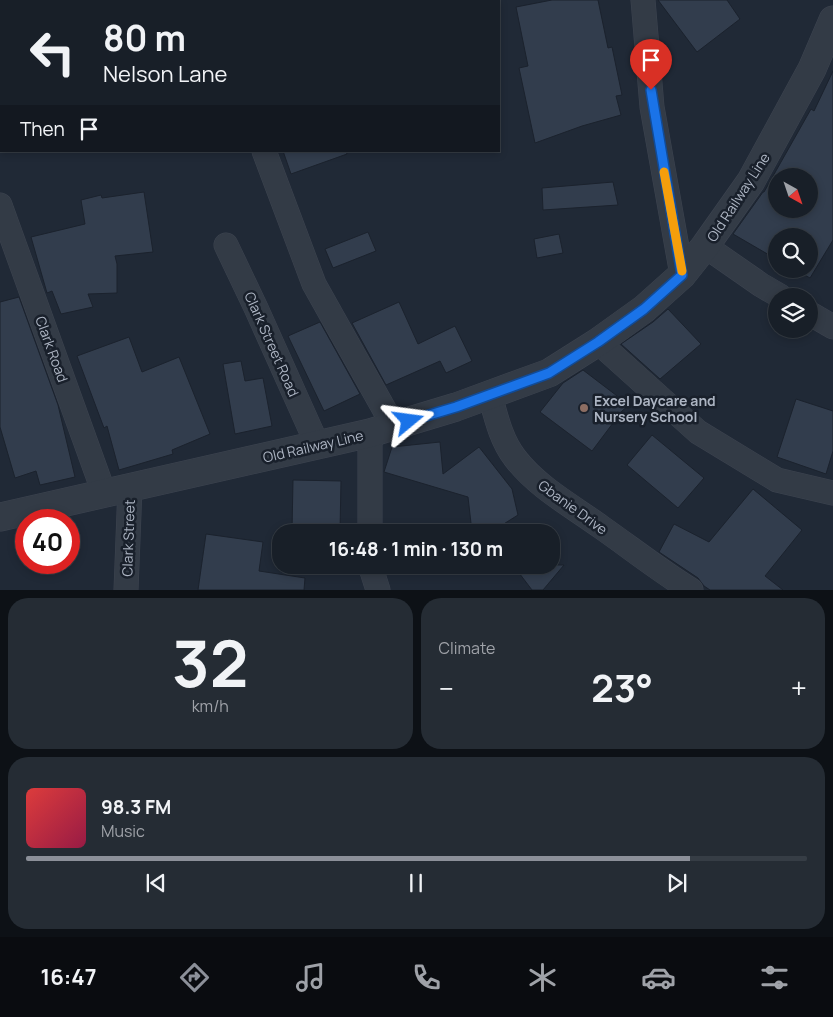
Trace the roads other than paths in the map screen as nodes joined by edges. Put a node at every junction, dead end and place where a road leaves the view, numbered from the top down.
1 (643, 0) edge
2 (833, 20) edge
3 (264, 152) edge
4 (0, 205) edge
5 (226, 245) dead end
6 (705, 246) junction
7 (682, 275) junction
8 (768, 289) edge
9 (818, 318) edge
10 (833, 327) edge
11 (598, 342) junction
12 (490, 395) junction
13 (382, 429) junction
14 (317, 444) junction
15 (117, 490) junction
16 (833, 494) edge
17 (0, 517) edge
18 (371, 524) edge
19 (373, 574) edge
20 (126, 590) edge
21 (378, 590) edge
22 (692, 590) edge

1 - 7 street
2 - 6 street, Old Railway Line
3 - 13 street
4 - 15 street, Clark Road
5 - 14 street, Clark Street Road
6 - 7 street, Old Railway Line
6 - 8 street
7 - 11 street, Old Railway Line
9 - 10 street
11 - 12 street, Old Railway Line
11 - 16 street
12 - 13 street, Old Railway Line
12 - 22 street, Gbanie Drive
13 - 14 street, Old Railway Line
13 - 18 street
14 - 15 street, Old Railway Line
15 - 17 street, Old Railway Line
15 - 20 street, Clark Street
19 - 21 street

